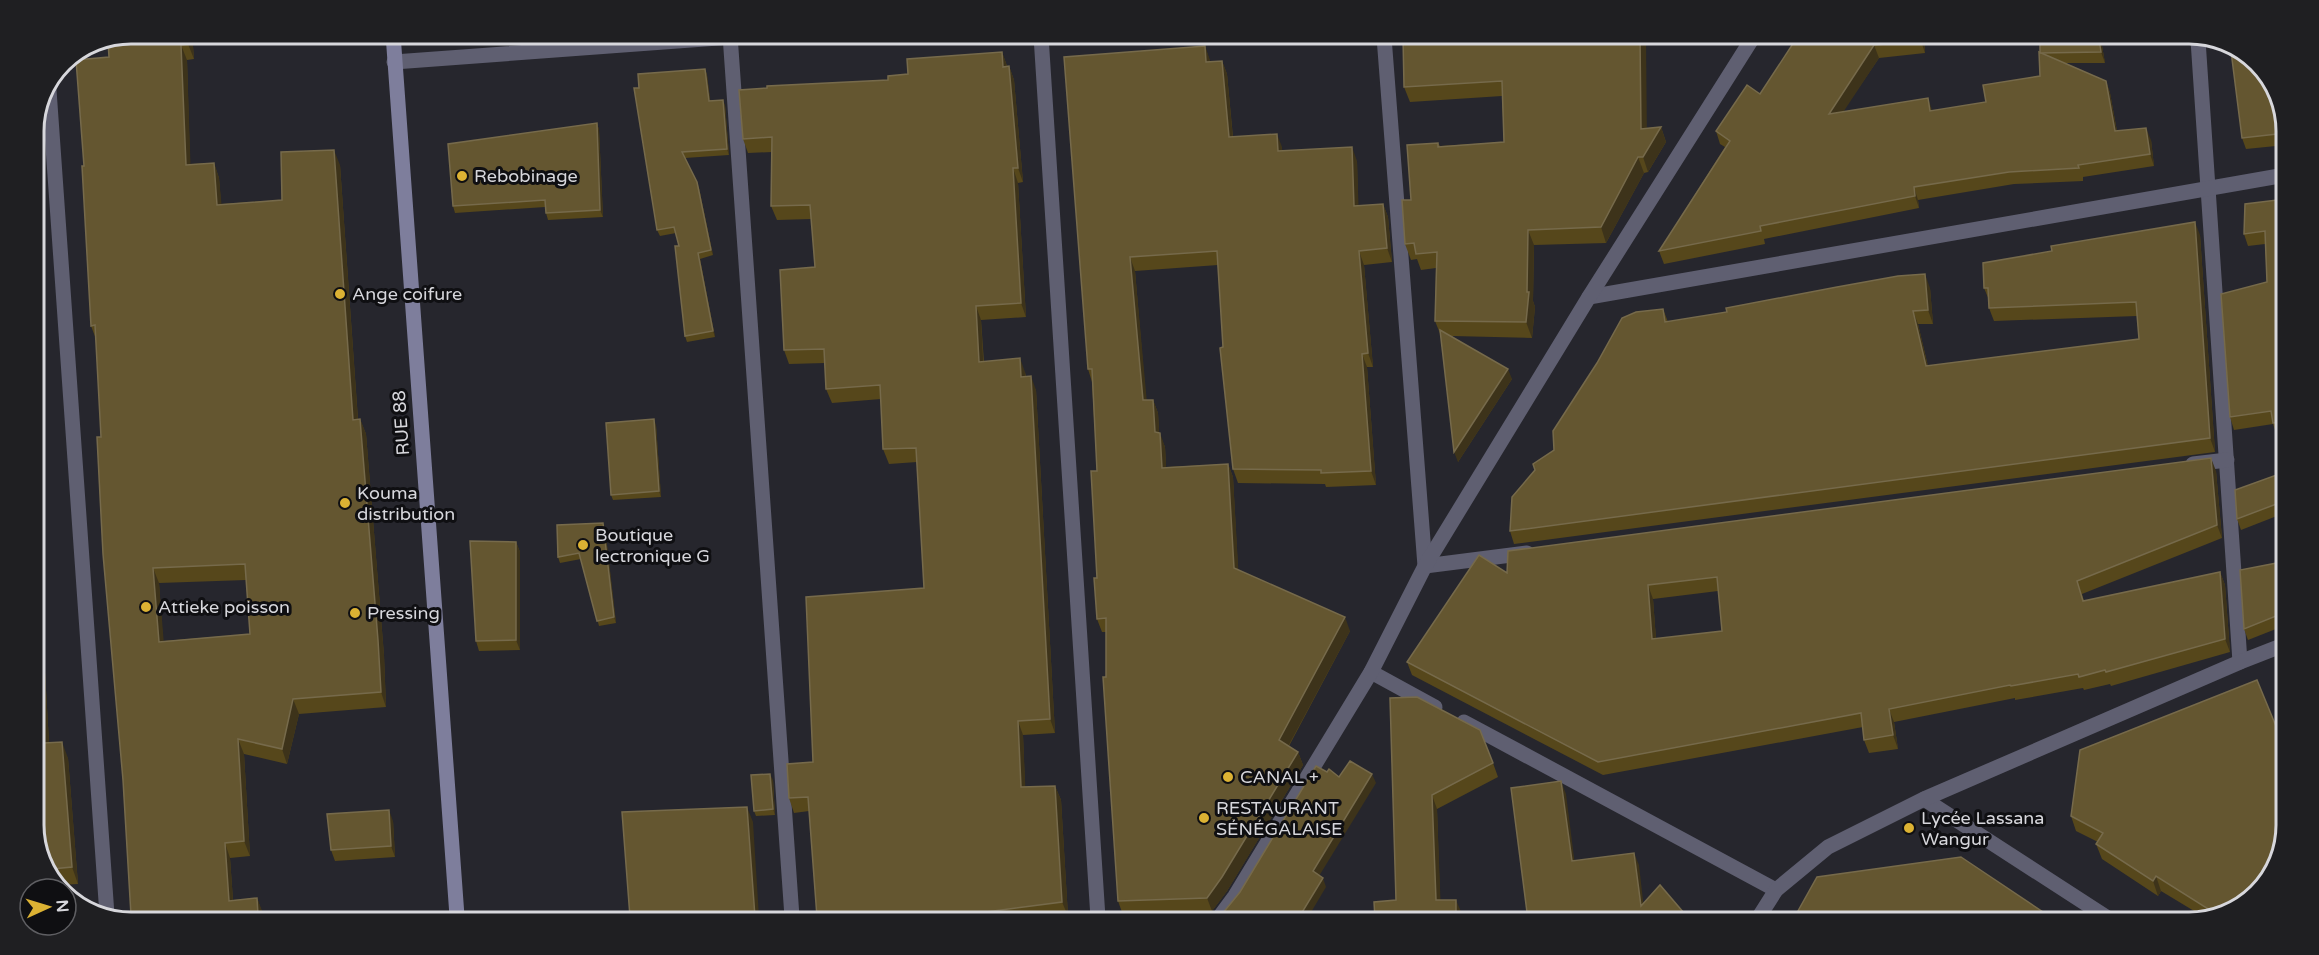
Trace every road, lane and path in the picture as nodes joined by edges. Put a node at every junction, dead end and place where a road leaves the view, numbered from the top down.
1 (393, 44) edge
2 (627, 44) edge
3 (731, 44) edge
4 (1042, 44) edge
5 (1385, 44) edge
6 (1749, 44) edge
7 (2198, 45) edge
8 (394, 62) junction
9 (50, 98) edge
10 (2275, 177) edge
11 (2208, 188) junction
12 (1589, 297) junction
13 (2227, 460) junction
14 (2180, 466) edge
15 (1543, 550) edge
16 (1425, 566) junction
17 (2276, 648) edge
18 (2240, 662) junction
19 (1371, 672) junction
20 (1924, 800) junction
21 (1776, 890) junction
22 (107, 908) edge
23 (457, 912) edge
24 (792, 912) edge
25 (1098, 912) edge
26 (1223, 912) edge
27 (1762, 912) edge
28 (2098, 912) edge

1 - 8 main road, RUE 88
2 - 8 street
3 - 24 street
4 - 25 street
5 - 16 street
6 - 12 street
7 - 11 street
8 - 23 main road, RUE 88
9 - 22 street
10 - 11 street
11 - 12 street
11 - 13 street
12 - 16 street
13 - 14 street
13 - 18 street
15 - 16 street
16 - 19 street
17 - 18 street
18 - 20 street
19 - 21 street
19 - 26 street
20 - 21 street
20 - 28 street
21 - 27 street

